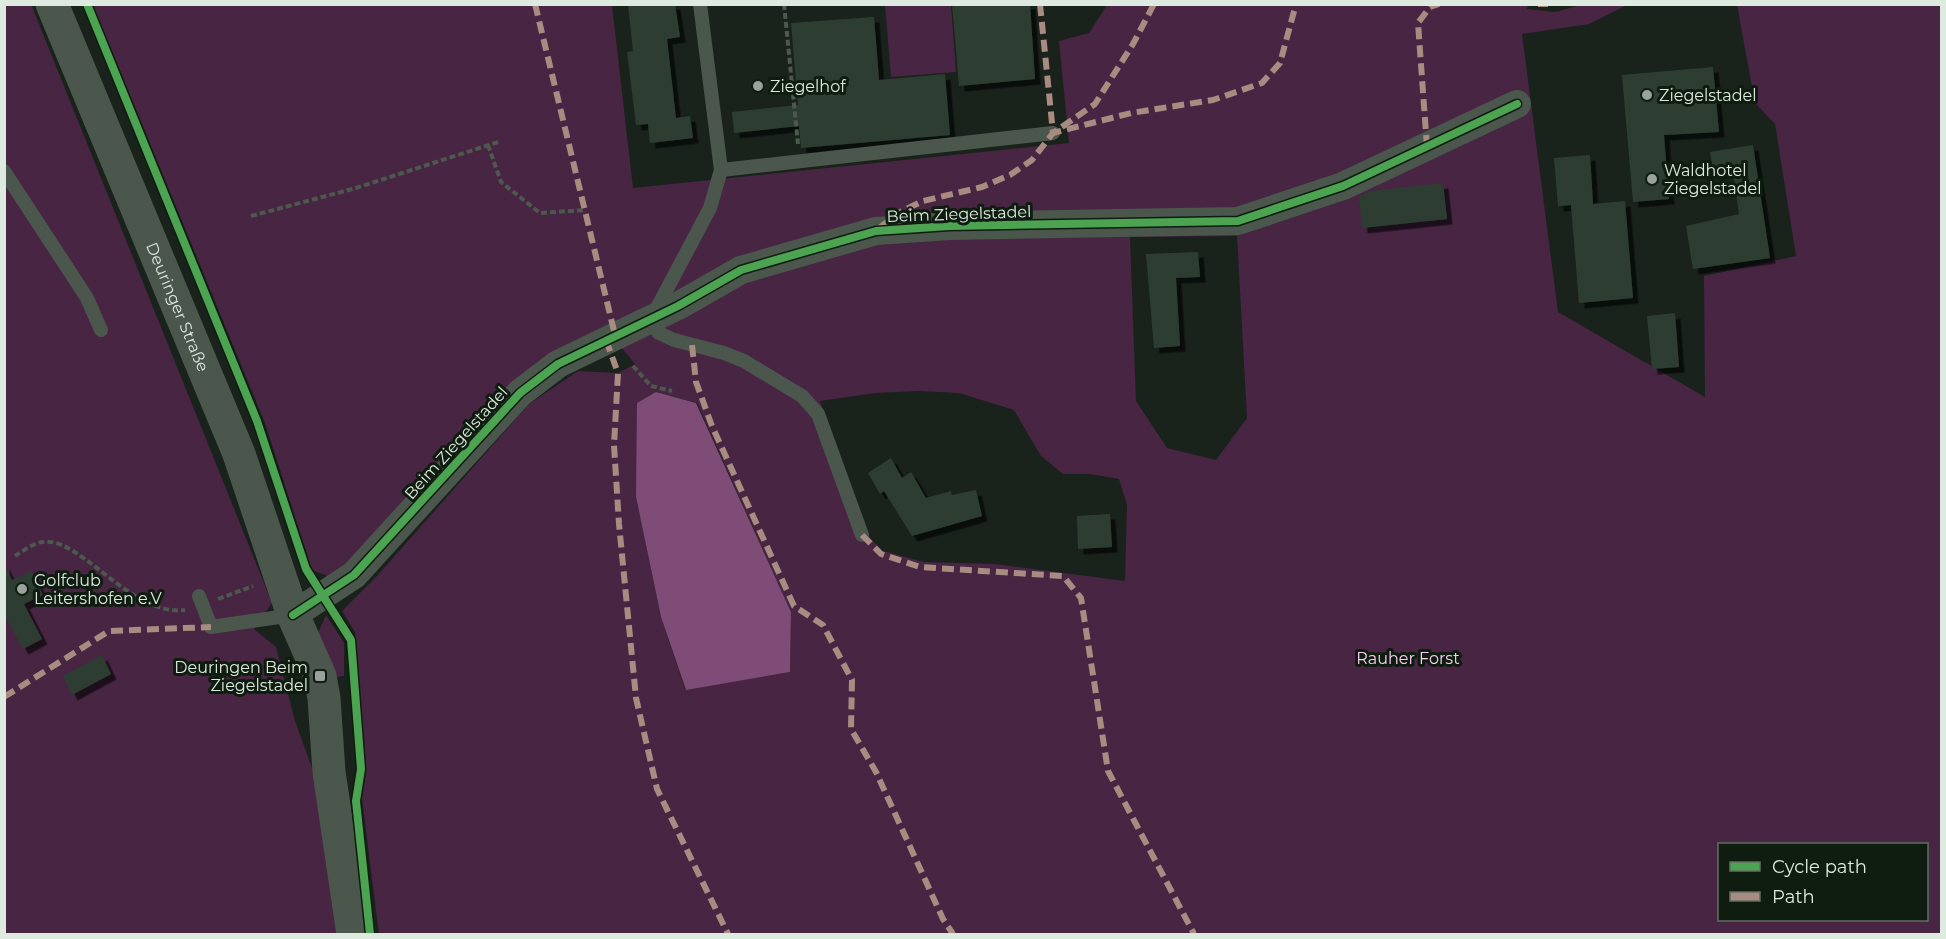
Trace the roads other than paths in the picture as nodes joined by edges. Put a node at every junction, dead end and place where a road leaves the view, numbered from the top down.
1 (52, 4) edge
2 (700, 4) edge
3 (1517, 104) dead end
4 (1053, 133) dead end
5 (721, 170) junction
6 (4, 171) edge
7 (650, 321) junction
8 (100, 330) dead end
9 (862, 535) dead end
10 (201, 600) road end
11 (293, 615) junction
12 (353, 934) edge

1 - 11 street, Deuringer Straße
2 - 5 lane
3 - 7 street, Beim Ziegelstadel
4 - 5 lane
5 - 7 lane
6 - 8 lane
7 - 9 lane
7 - 11 street, Beim Ziegelstadel
10 - 11 lane
11 - 12 street, Deuringer Straße

